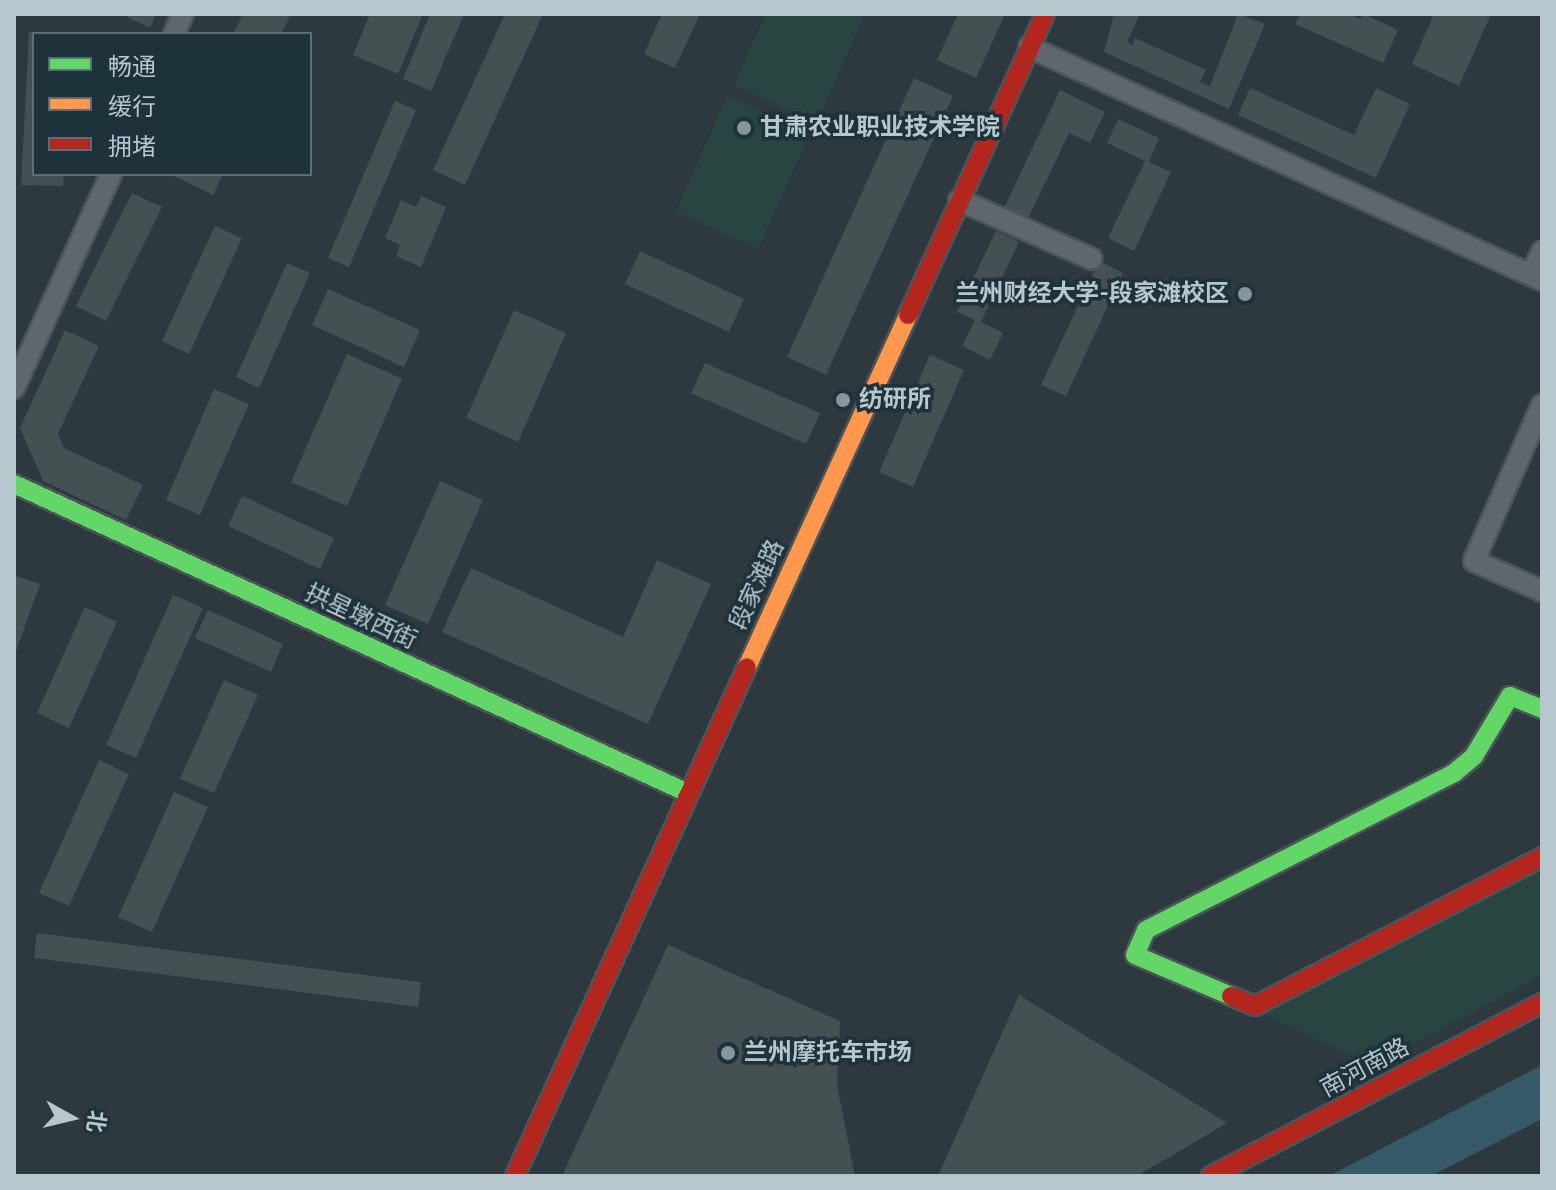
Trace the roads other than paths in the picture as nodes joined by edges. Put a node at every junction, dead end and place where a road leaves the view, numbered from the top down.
1 (1045, 14) edge
2 (1029, 47) junction
3 (110, 176) edge
4 (959, 200) junction
5 (1542, 251) edge
6 (1092, 259) dead end
7 (1537, 277) edge
8 (14, 388) edge
9 (1542, 405) edge
10 (14, 484) edge
11 (1542, 591) edge
12 (1542, 709) edge
13 (688, 793) junction
14 (1542, 857) edge
15 (1542, 1003) edge
16 (515, 1176) edge
17 (1211, 1176) edge

1 - 2 street, 段家滩路
2 - 4 street, 段家滩路
2 - 7 street
3 - 8 street
4 - 6 street
4 - 13 street, 段家滩路
5 - 7 street
9 - 11 street
10 - 13 street, 拱星墩西街
12 - 14 street
13 - 16 street, 段家滩路
15 - 17 street, 南河南路

